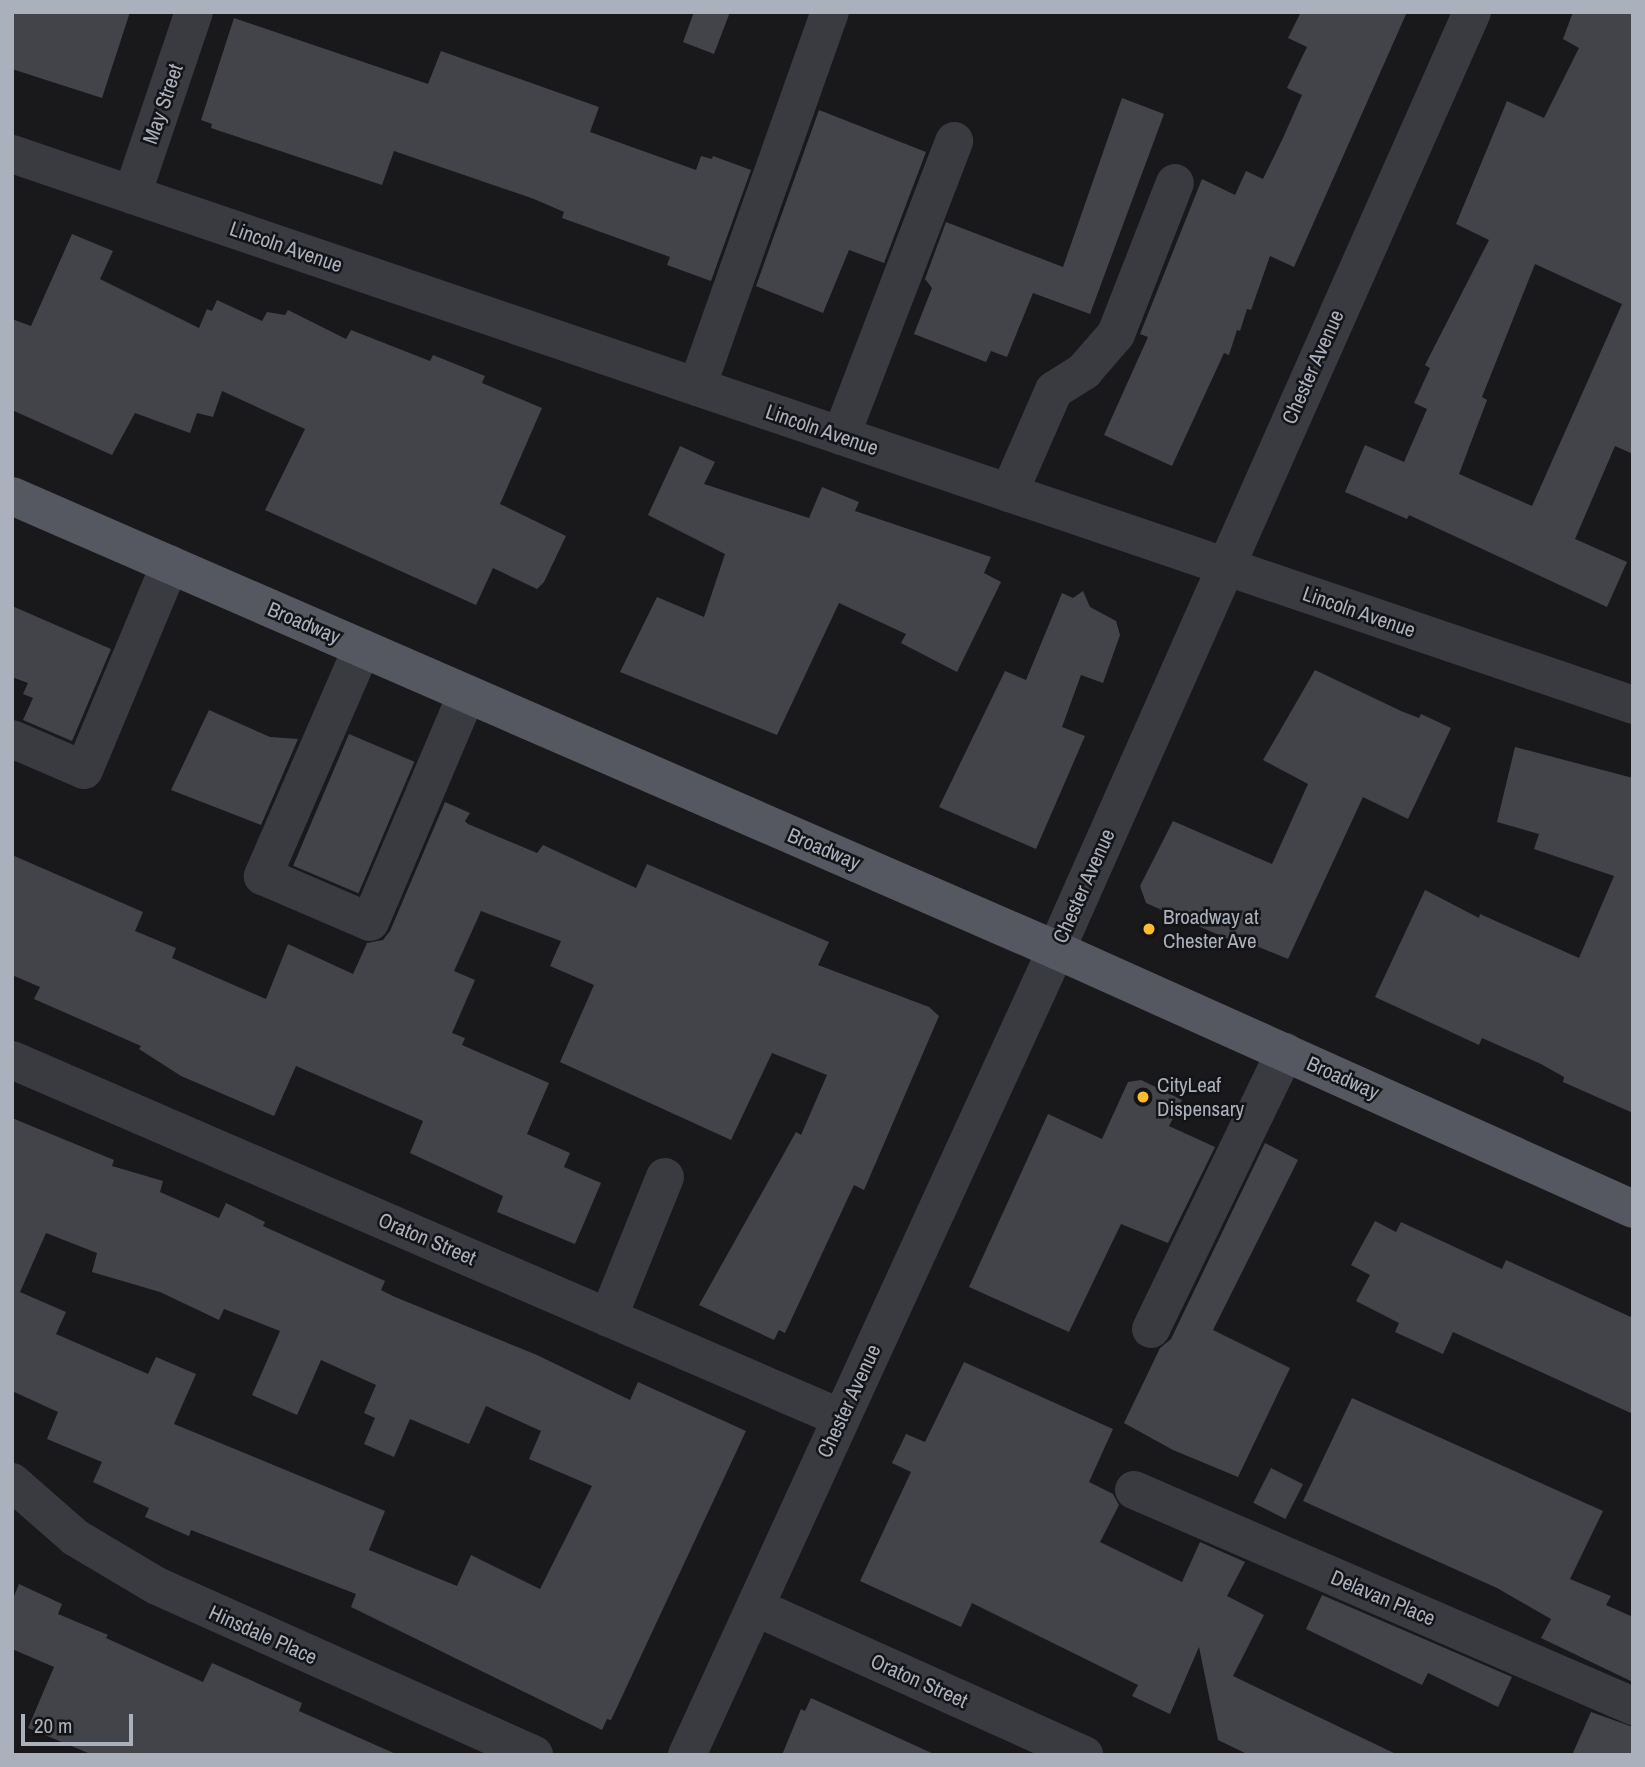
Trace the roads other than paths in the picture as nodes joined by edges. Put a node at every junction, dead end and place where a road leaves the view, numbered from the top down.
1 (194, 12) edge
2 (830, 12) edge
3 (1472, 12) edge
4 (954, 141) dead end
5 (12, 154) edge
6 (1175, 183) dead end
7 (132, 195) junction
8 (696, 387) junction
9 (841, 436) junction
10 (1009, 493) junction
11 (13, 497) edge
12 (170, 565) junction
13 (1224, 567) junction
14 (362, 648) junction
15 (467, 694) junction
16 (1633, 705) edge
17 (12, 739) edge
18 (1056, 950) junction
19 (1285, 1052) junction
20 (12, 1060) edge
21 (665, 1177) dead end
22 (1633, 1209) edge
23 (608, 1318) junction
24 (1151, 1329) dead end
25 (841, 1419) junction
26 (12, 1482) edge
27 (1134, 1490) dead end
28 (755, 1607) junction
29 (1633, 1706) edge
30 (534, 1755) edge
31 (687, 1755) edge
32 (1084, 1755) edge

1 - 7 street, May Street
2 - 8 street
3 - 13 street, Chester Avenue
4 - 9 street
5 - 7 street, Lincoln Avenue
6 - 10 street
7 - 8 street, Lincoln Avenue
8 - 9 street, Lincoln Avenue
9 - 10 street, Lincoln Avenue
10 - 13 street, Lincoln Avenue
11 - 12 main road, Broadway
12 - 14 main road, Broadway
12 - 17 street
13 - 16 street, Lincoln Avenue
13 - 18 street, Chester Avenue
14 - 15 main road, Broadway
14 - 15 street
15 - 18 main road, Broadway
18 - 19 main road, Broadway
18 - 25 street, Chester Avenue
19 - 22 main road, Broadway
19 - 24 street
20 - 23 street, Oraton Street
21 - 23 street
23 - 25 street, Oraton Street
25 - 28 street, Chester Avenue
26 - 30 street, Hinsdale Place
27 - 29 street, Delavan Place
28 - 31 street, Chester Avenue
28 - 32 street, Oraton Street

